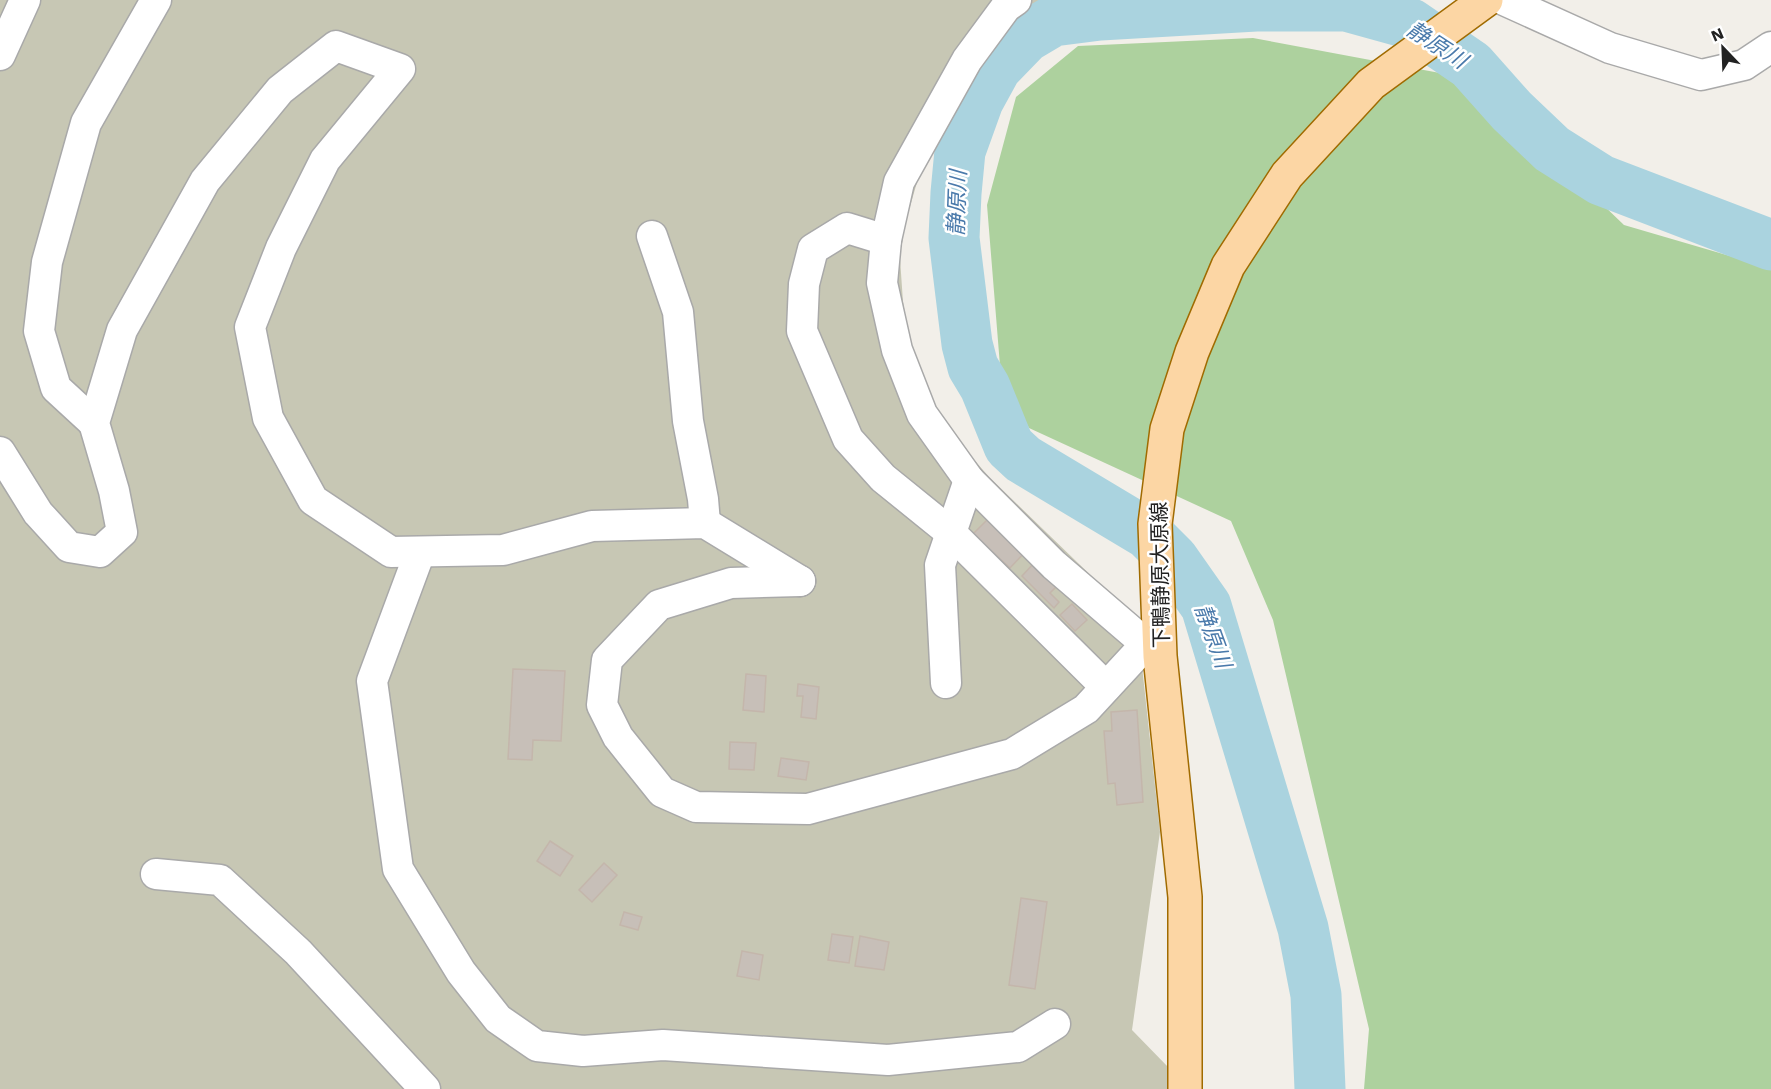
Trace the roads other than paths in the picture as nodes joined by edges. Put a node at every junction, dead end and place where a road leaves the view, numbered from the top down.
1 (25, 0) edge
2 (156, 0) edge
3 (1016, 0) edge
4 (1478, 5) edge
5 (1771, 47) edge
6 (0, 55) edge
7 (652, 236) dead end
8 (886, 240) junction
9 (94, 423) junction
10 (0, 452) edge
11 (969, 480) junction
12 (705, 523) junction
13 (951, 532) junction
14 (420, 552) junction
15 (1155, 639) junction
16 (946, 683) dead end
17 (1106, 687) junction
18 (156, 874) dead end
19 (1055, 1024) dead end
20 (424, 1089) edge
21 (1185, 1089) edge

1 - 6 street
2 - 9 street
3 - 8 street
4 - 5 street
4 - 15 main road, 下鴨静原大原線
7 - 12 street
8 - 11 street
8 - 13 street
9 - 10 street
9 - 14 street
11 - 13 street
11 - 15 street
12 - 14 street
12 - 17 street
13 - 16 street
13 - 17 street
14 - 19 street
15 - 17 street
15 - 21 main road, 下鴨静原大原線
18 - 20 street

